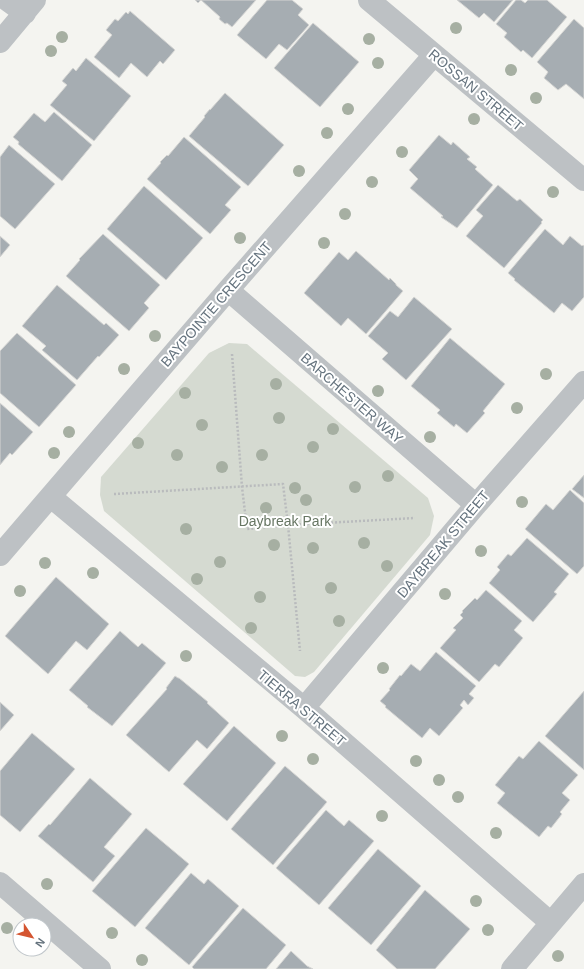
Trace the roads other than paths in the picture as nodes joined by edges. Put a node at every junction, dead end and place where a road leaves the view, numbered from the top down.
1 (7, 0) edge
2 (369, 0) edge
3 (30, 6) edge
4 (0, 42) edge
5 (434, 55) junction
6 (584, 180) edge
7 (228, 290) junction
8 (584, 382) edge
9 (51, 497) junction
10 (476, 505) junction
11 (0, 555) edge
12 (304, 708) junction
13 (0, 882) edge
14 (584, 884) edge
15 (551, 923) junction
16 (100, 969) edge
17 (512, 969) edge

1 - 3 street
2 - 5 street, ROSSAN STREET
3 - 4 street
5 - 6 street, ROSSAN STREET
5 - 7 street, BAYPOINTE CRESCENT
7 - 9 street, BAYPOINTE CRESCENT
7 - 10 street, BARCHESTER WAY
8 - 10 street, DAYBREAK STREET
9 - 11 street, BAYPOINTE CRESCENT
9 - 12 street, TIERRA STREET
10 - 12 street, DAYBREAK STREET
12 - 15 street, TIERRA STREET
13 - 16 street
14 - 15 street
15 - 17 street

